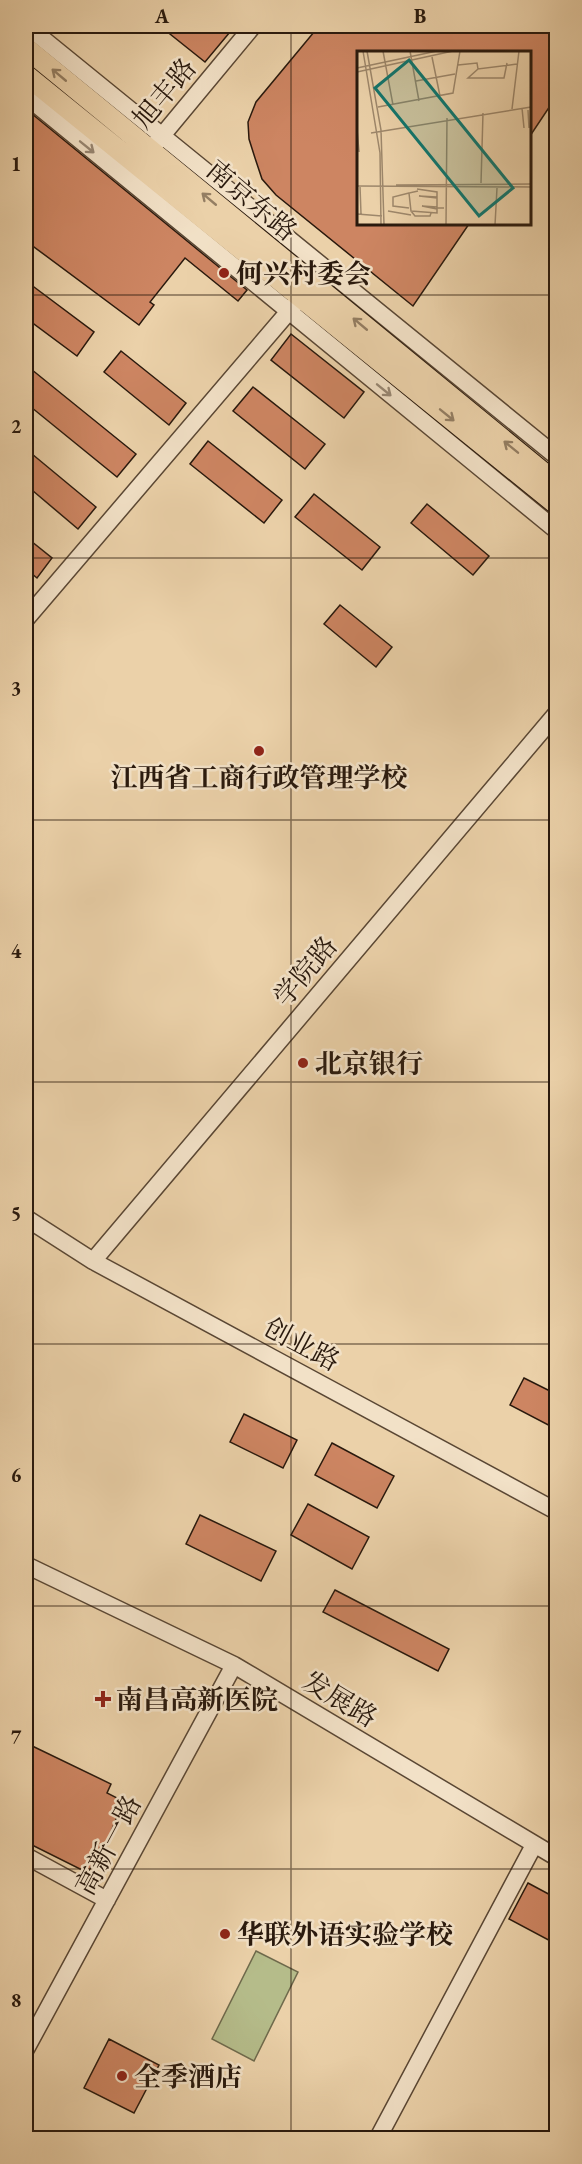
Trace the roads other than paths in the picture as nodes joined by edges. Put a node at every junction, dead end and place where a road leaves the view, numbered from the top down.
1 (27, 26) edge
2 (253, 26) edge
3 (26, 48) edge
4 (26, 75) edge
5 (26, 96) edge
6 (163, 134) junction
7 (150, 150) junction
8 (136, 166) junction
9 (295, 305) junction
10 (556, 456) edge
11 (556, 483) edge
12 (556, 504) edge
13 (556, 530) edge
14 (26, 619) edge
15 (556, 714) edge
16 (26, 1218) edge
17 (93, 1261) junction
18 (556, 1511) edge
19 (26, 1565) edge
20 (234, 1665) junction
21 (534, 1845) junction
22 (26, 1856) edge
23 (556, 1857) edge
24 (107, 1900) junction
25 (26, 2049) edge
26 (378, 2139) edge

1 - 6 street
2 - 6 street, 旭丰路
7 -> 3 main road, 南京东路
4 - 8 main road, 南京东路
5 -> 9 street
6 - 7 street, 旭丰路
6 - 10 street
7 - 8 street, 旭丰路
11 -> 7 main road, 南京东路
8 - 9 main road, 南京东路
9 -> 12 main road, 南京东路
9 -> 13 street
9 - 14 street
15 - 17 street, 学院路
16 - 17 street, 创业路
17 - 18 street, 创业路
19 - 20 street, 发展路
20 - 21 street, 发展路
20 - 24 street, 高新一路
21 - 23 street, 发展路
21 - 26 street
22 - 24 street
24 - 25 street, 高新一路

